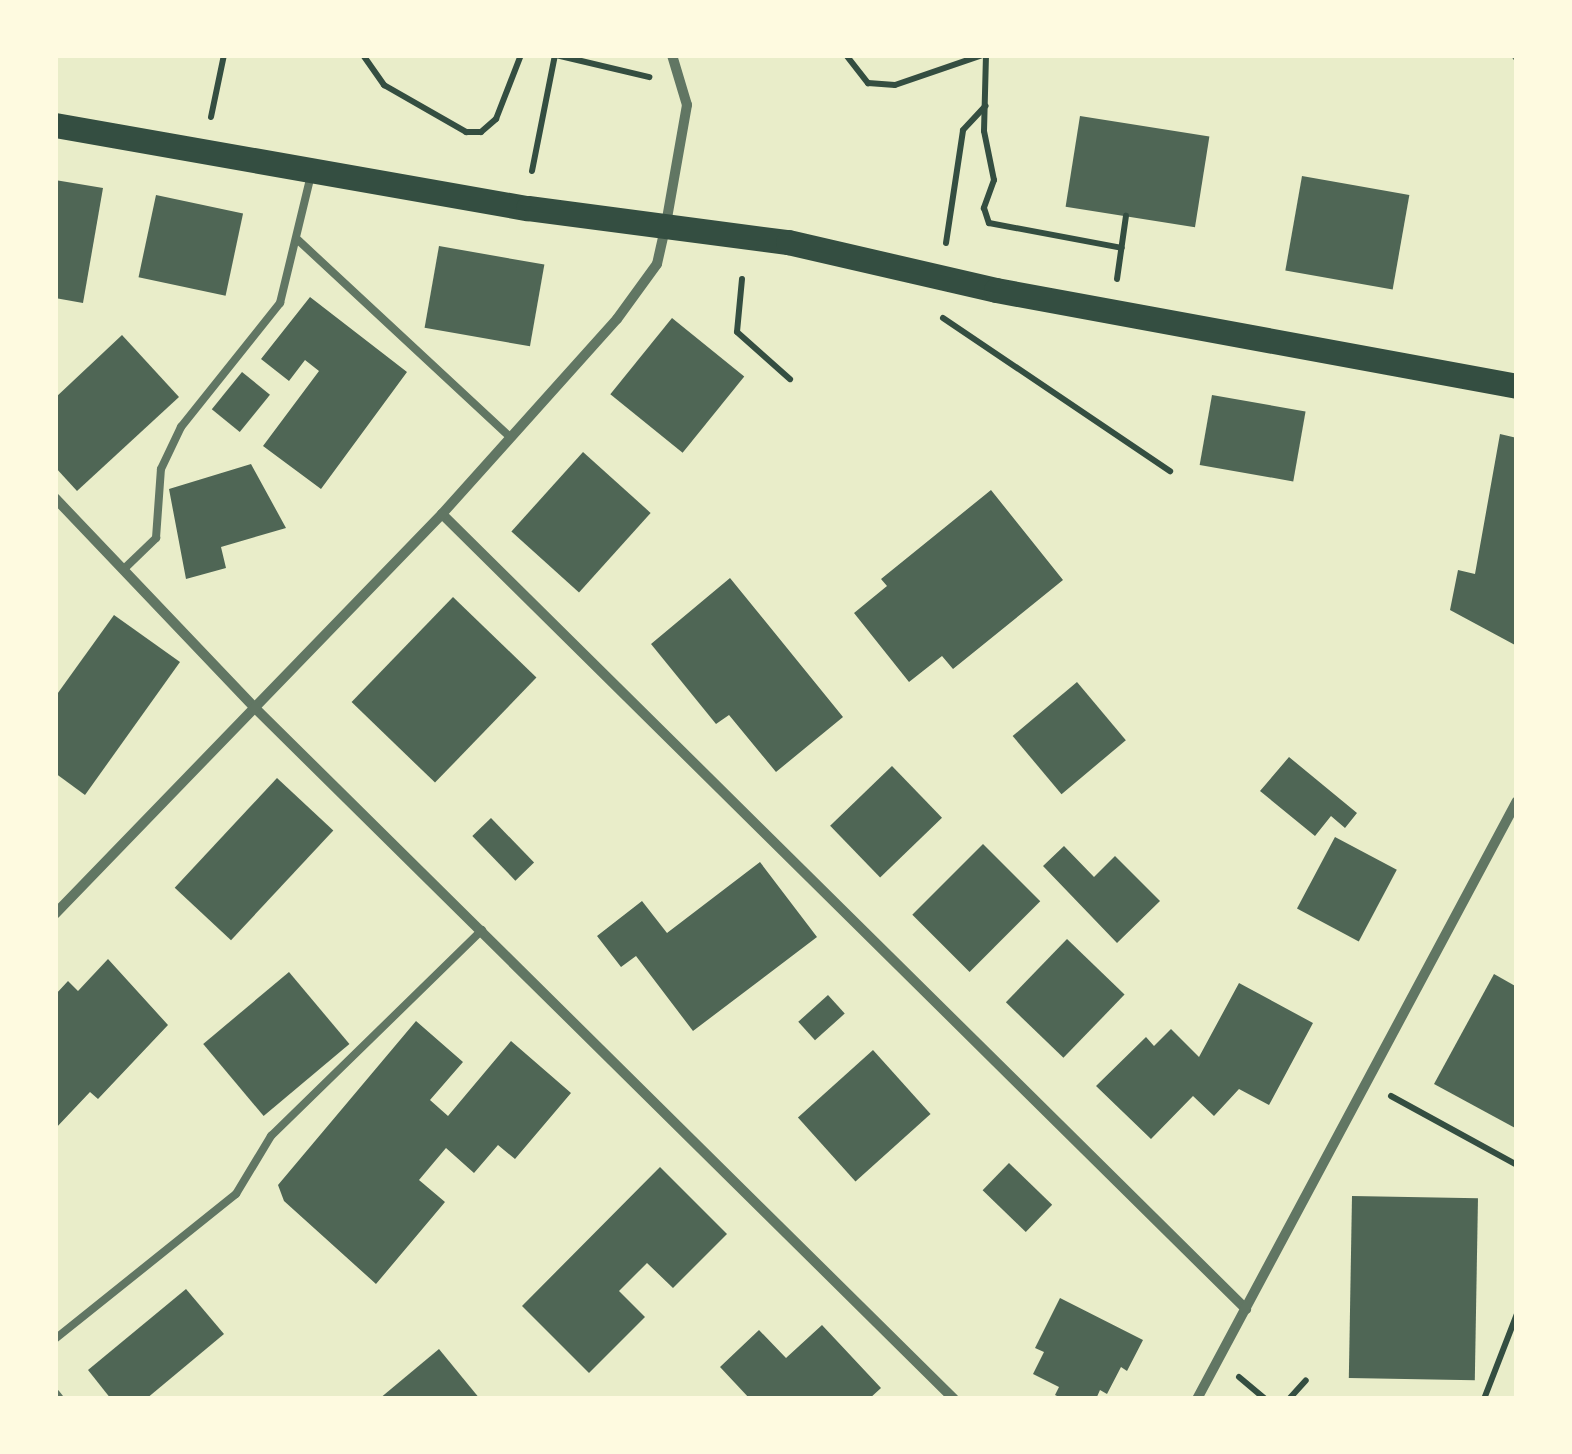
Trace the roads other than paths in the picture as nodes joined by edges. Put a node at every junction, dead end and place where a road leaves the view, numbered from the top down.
1 (672, 55) edge
2 (55, 125) edge
3 (312, 171) junction
4 (666, 224) junction
5 (298, 240) junction
6 (1517, 386) edge
7 (509, 436) junction
8 (55, 498) edge
9 (442, 514) junction
10 (126, 567) junction
11 (255, 708) junction
12 (1517, 800) edge
13 (55, 914) edge
14 (482, 930) junction
15 (1246, 1309) junction
16 (55, 1340) edge
17 (954, 1399) edge
18 (1197, 1399) edge

1 - 4 street
2 - 3 main road
3 - 4 main road
3 - 5 lane
4 - 6 main road
4 - 7 street
5 - 7 lane
5 - 10 lane
7 - 9 street
8 - 10 street
9 - 11 street
9 - 15 street
10 - 11 street
11 - 13 street
11 - 14 street
12 - 15 street
14 - 16 lane
14 - 17 street
15 - 18 street

